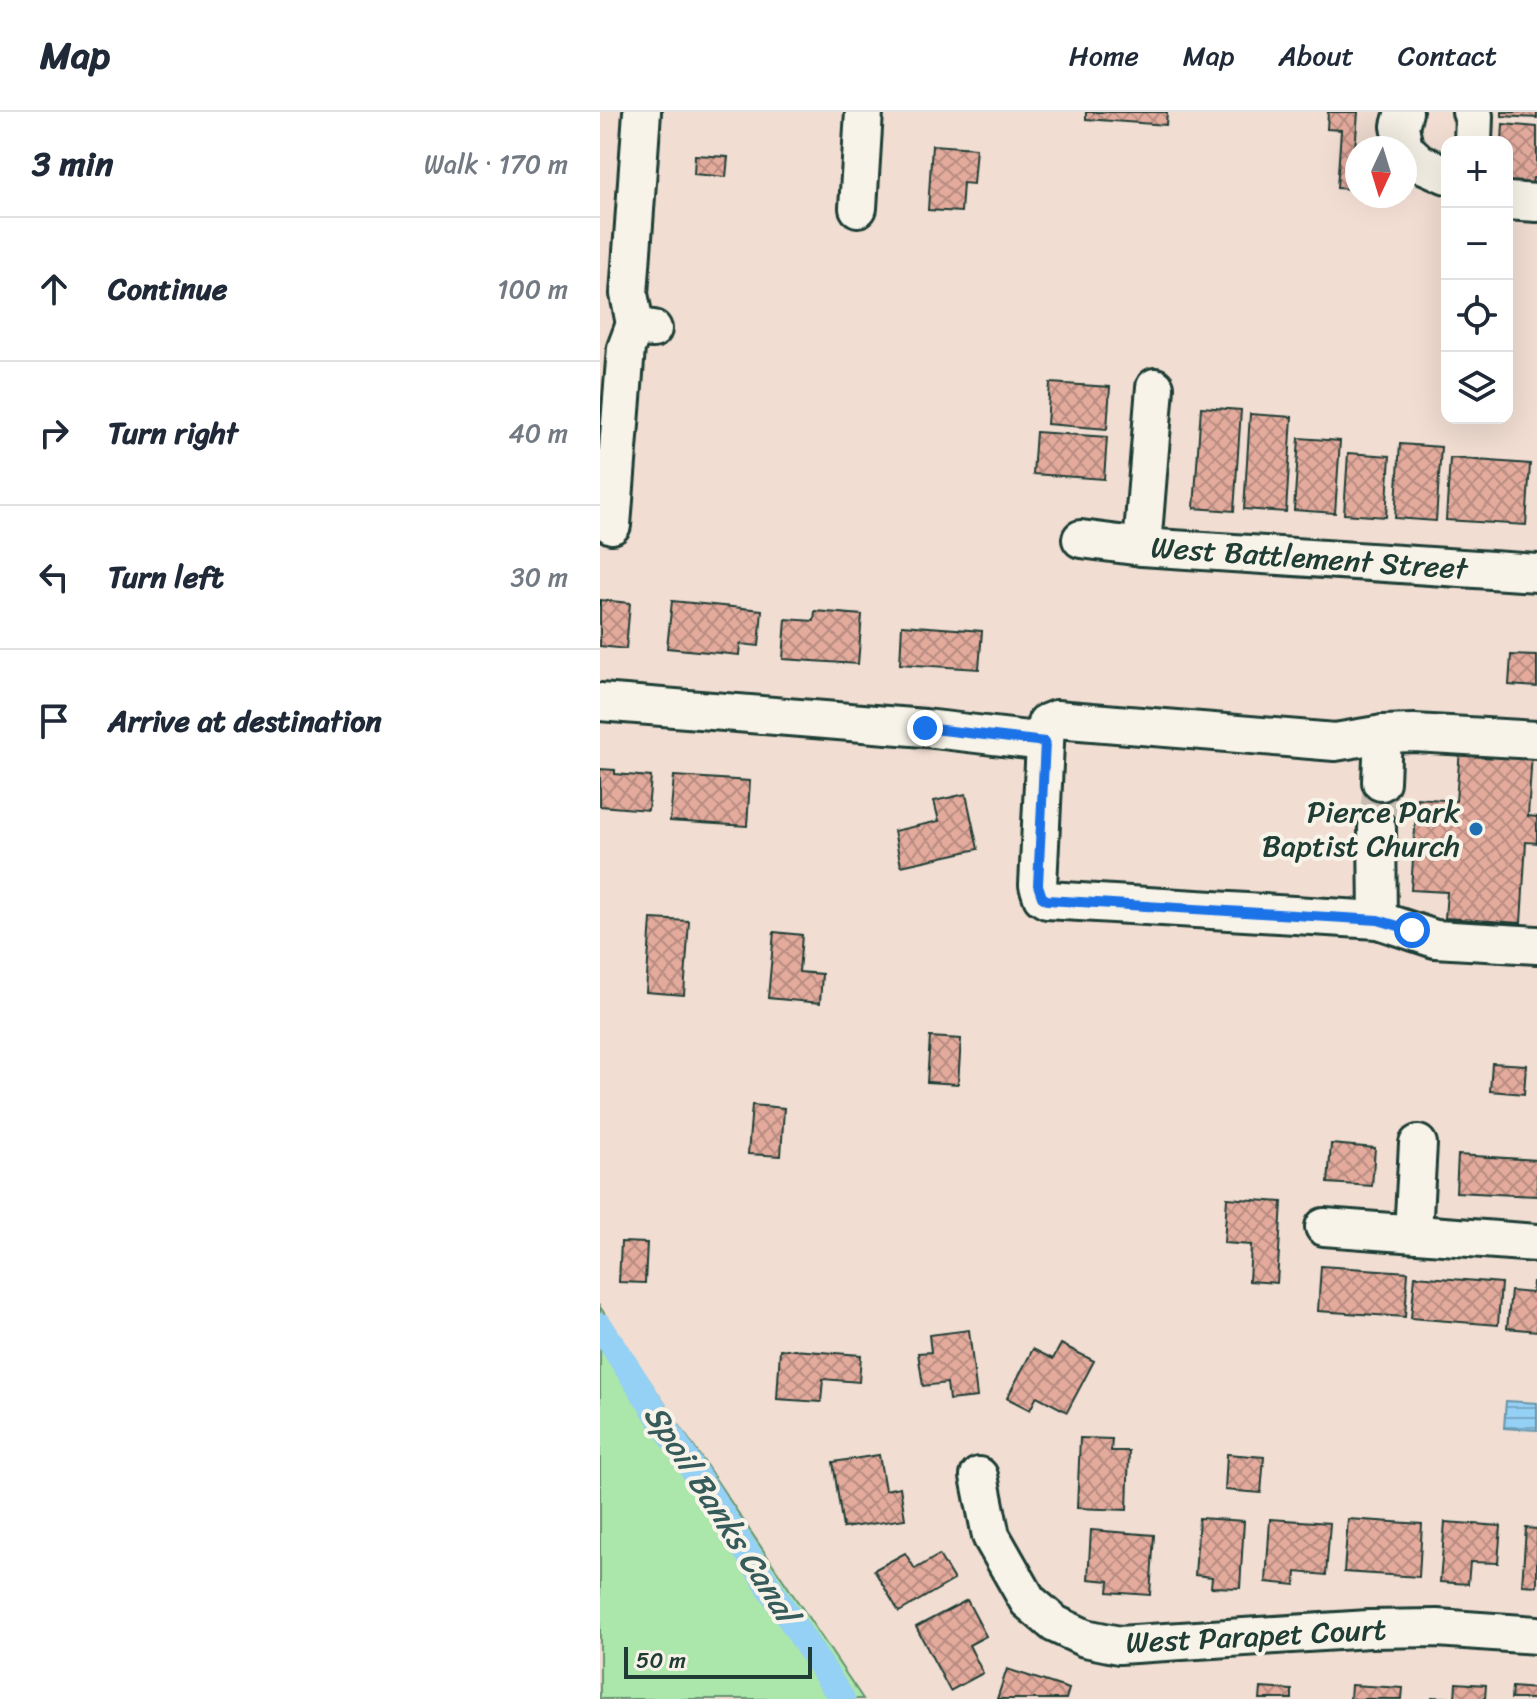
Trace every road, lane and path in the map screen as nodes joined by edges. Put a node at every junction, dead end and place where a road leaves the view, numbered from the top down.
1 (642, 112) edge
2 (864, 112) edge
3 (1404, 112) edge
4 (1471, 112) edge
5 (1402, 136) edge
6 (1473, 136) edge
7 (1417, 160) edge
8 (1441, 172) edge
9 (1513, 201) edge
10 (1537, 203) edge
11 (858, 208) dead end
12 (1155, 387) dead end
13 (609, 461) edge
14 (612, 525) dead end
15 (1081, 539) dead end
16 (1142, 547) junction
17 (1537, 573) edge
18 (600, 702) edge
19 (1383, 734) junction
20 (1537, 740) edge
21 (1045, 742) junction
22 (1381, 782) tunnel mouth
23 (1377, 828) tunnel mouth
24 (1378, 920) junction
25 (1537, 945) edge
26 (1418, 1144) dead end
27 (1324, 1227) dead end
28 (1413, 1233) junction
29 (1537, 1243) edge
30 (979, 1476) dead end
31 (1537, 1635) edge

1 - 13 street
2 - 11 street
3 - 5 street
4 - 6 street
7 - 8 street
9 - 10 street
12 - 16 street
13 - 14 street
15 - 16 street, West Battlement Street
16 - 17 street, West Battlement Street
18 - 21 street
19 - 20 street
19 - 21 street
19 - 22 street
21 - 24 street
23 - 24 street
24 - 25 street
26 - 28 street
27 - 28 street
28 - 29 street
30 - 31 street, West Parapet Court

